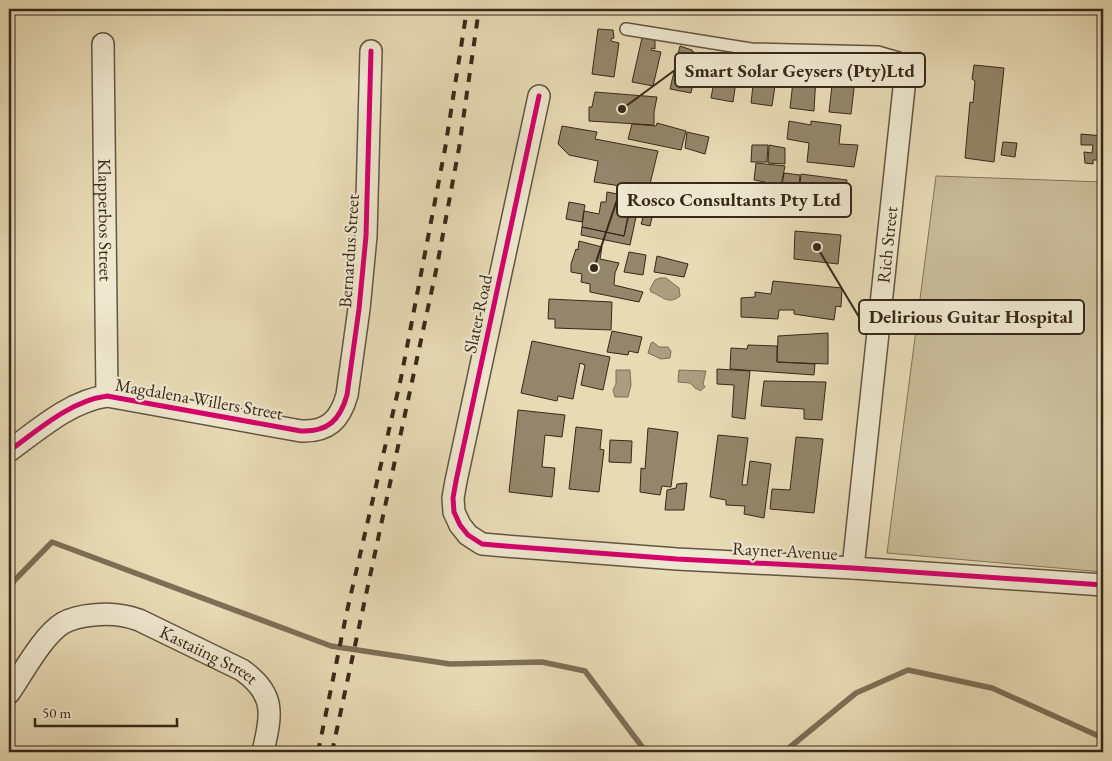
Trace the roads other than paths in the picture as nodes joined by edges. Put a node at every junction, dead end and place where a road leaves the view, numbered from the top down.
1 (626, 29) dead end
2 (103, 44) dead end
3 (370, 51) dead end
4 (906, 69) joint
5 (539, 96) dead end
6 (107, 396) junction
7 (310, 432) joint
8 (9, 452) edge
9 (468, 535) joint
10 (853, 568) junction
11 (1103, 585) edge
12 (9, 693) edge
13 (263, 752) edge

1 - 4 lane
2 - 6 street, Klapperbos Street
3 - 7 street, Bernardus Street
4 - 10 street, Rich Street
5 - 9 street, Slater Road
6 - 7 street, Magdalena Willers Street
6 - 8 street, Magdalena Willers Street
9 - 10 street, Rayner Avenue
10 - 11 street, Rayner Avenue
12 - 13 street, Kastaiing Street

